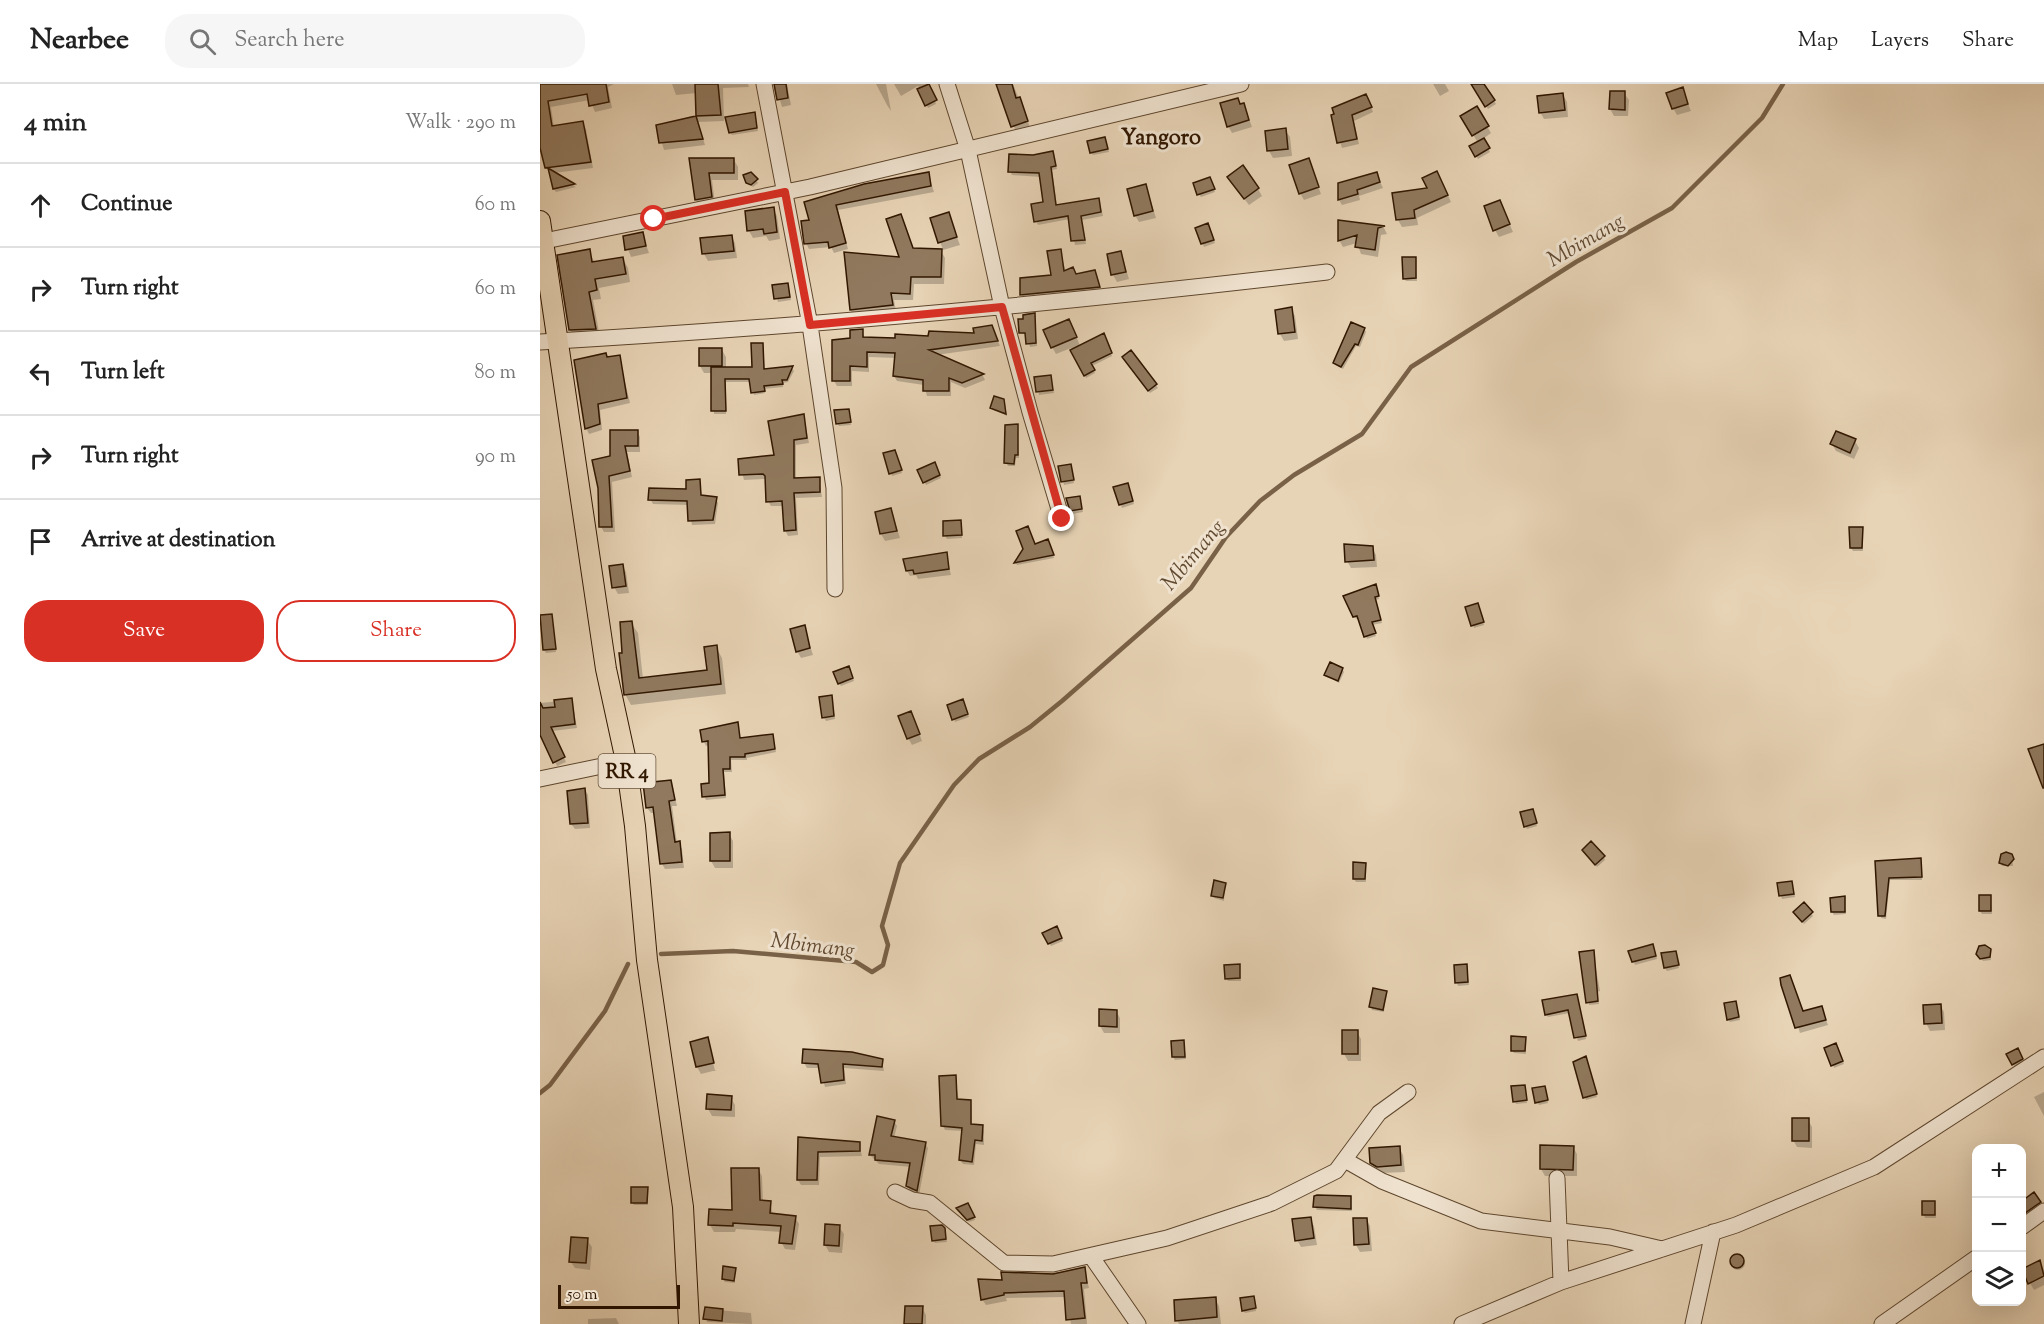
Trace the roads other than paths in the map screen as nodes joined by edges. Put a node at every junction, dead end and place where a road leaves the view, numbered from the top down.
1 (764, 84) edge
2 (947, 84) edge
3 (1241, 84) edge
4 (968, 150) junction
5 (785, 192) junction
6 (540, 221) edge
7 (542, 242) edge
8 (1328, 272) dead end
9 (1002, 307) junction
10 (810, 325) junction
11 (549, 342) edge
12 (1062, 519) dead end
13 (835, 589) dead end
14 (626, 761) junction
15 (540, 779) edge
16 (2044, 1056) edge
17 (1408, 1092) dead end
18 (1345, 1160) junction
19 (1557, 1178) dead end
20 (895, 1192) dead end
21 (2044, 1211) edge
22 (2026, 1224) edge
23 (1558, 1231) junction
24 (1713, 1232) junction
25 (1662, 1249) junction
26 (1091, 1256) junction
27 (1972, 1261) edge
28 (1561, 1282) junction
29 (689, 1324) edge
30 (1138, 1324) edge
31 (1462, 1324) edge
32 (1693, 1324) edge
33 (1882, 1324) edge

1 - 5 street
2 - 4 street
3 - 4 street
4 - 5 street
4 - 9 street
5 - 7 street
5 - 10 street
6 - 7 main road, RR 4
7 - 11 main road, RR 4
8 - 9 street
9 - 10 street
9 - 12 street
10 - 11 street
10 - 13 street
11 - 14 main road, RR 4
14 - 15 street
14 - 29 main road, RR 4
16 - 24 street
17 - 18 street
18 - 23 street
18 - 26 street
19 - 23 street
20 - 26 street
21 - 22 street
23 - 25 street
23 - 28 street
24 - 25 street
24 - 32 street
25 - 28 street
26 - 30 street
27 - 33 street
28 - 31 street

